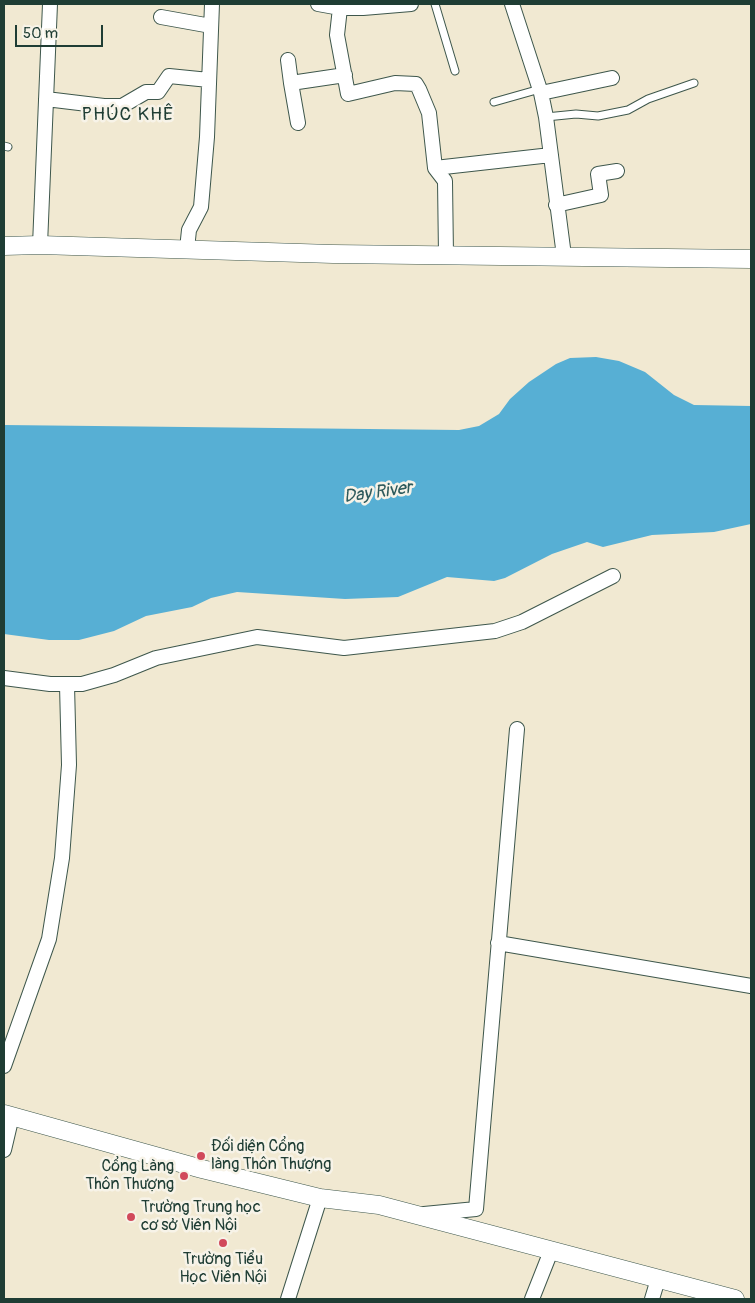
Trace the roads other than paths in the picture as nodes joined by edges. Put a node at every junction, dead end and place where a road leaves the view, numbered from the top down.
1 (50, 4) edge
2 (212, 4) edge
3 (318, 4) edge
4 (411, 4) edge
5 (435, 4) edge
6 (512, 4) edge
7 (340, 8) junction
8 (161, 17) dead end
9 (211, 26) junction
10 (288, 60) dead end
11 (455, 71) dead end
12 (345, 75) junction
13 (612, 78) dead end
14 (209, 80) junction
15 (291, 83) junction
16 (694, 83) dead end
17 (540, 91) junction
18 (46, 99) junction
19 (494, 102) dead end
20 (546, 117) junction
21 (298, 124) dead end
22 (551, 155) junction
23 (435, 168) junction
24 (617, 171) dead end
25 (556, 205) junction
26 (40, 245) junction
27 (4, 246) edge
28 (187, 249) junction
29 (446, 255) junction
30 (564, 256) junction
31 (751, 259) edge
32 (613, 576) dead end
33 (4, 678) edge
34 (67, 685) junction
35 (517, 729) dead end
36 (498, 943) junction
37 (751, 986) edge
38 (4, 1066) edge
39 (8, 1115) edge
40 (4, 1150) edge
41 (320, 1198) junction
42 (416, 1215) junction
43 (551, 1251) junction
44 (658, 1279) junction
45 (288, 1299) edge
46 (532, 1299) edge
47 (652, 1299) edge
48 (735, 1299) edge

1 - 18 street
2 - 9 street
3 - 7 street
4 - 7 street
5 - 11 lane
6 - 17 street
7 - 12 street
8 - 9 street
9 - 14 street
10 - 15 street
12 - 15 street
12 - 23 street
13 - 17 street
14 - 18 street
14 - 28 street
15 - 21 street
16 - 20 lane
17 - 19 lane
17 - 20 street
18 - 26 street
20 - 22 street
22 - 23 street
22 - 25 street
23 - 29 street
24 - 25 street
25 - 30 street
26 - 27 street
26 - 28 street
28 - 29 street
29 - 30 street
30 - 31 street
32 - 34 street
33 - 34 street
34 - 38 street
35 - 36 street
36 - 37 street
36 - 42 street
39 - 40 street
39 - 41 street
41 - 42 street
41 - 45 street
42 - 43 street
43 - 44 street
43 - 46 street
44 - 47 street
44 - 48 street

